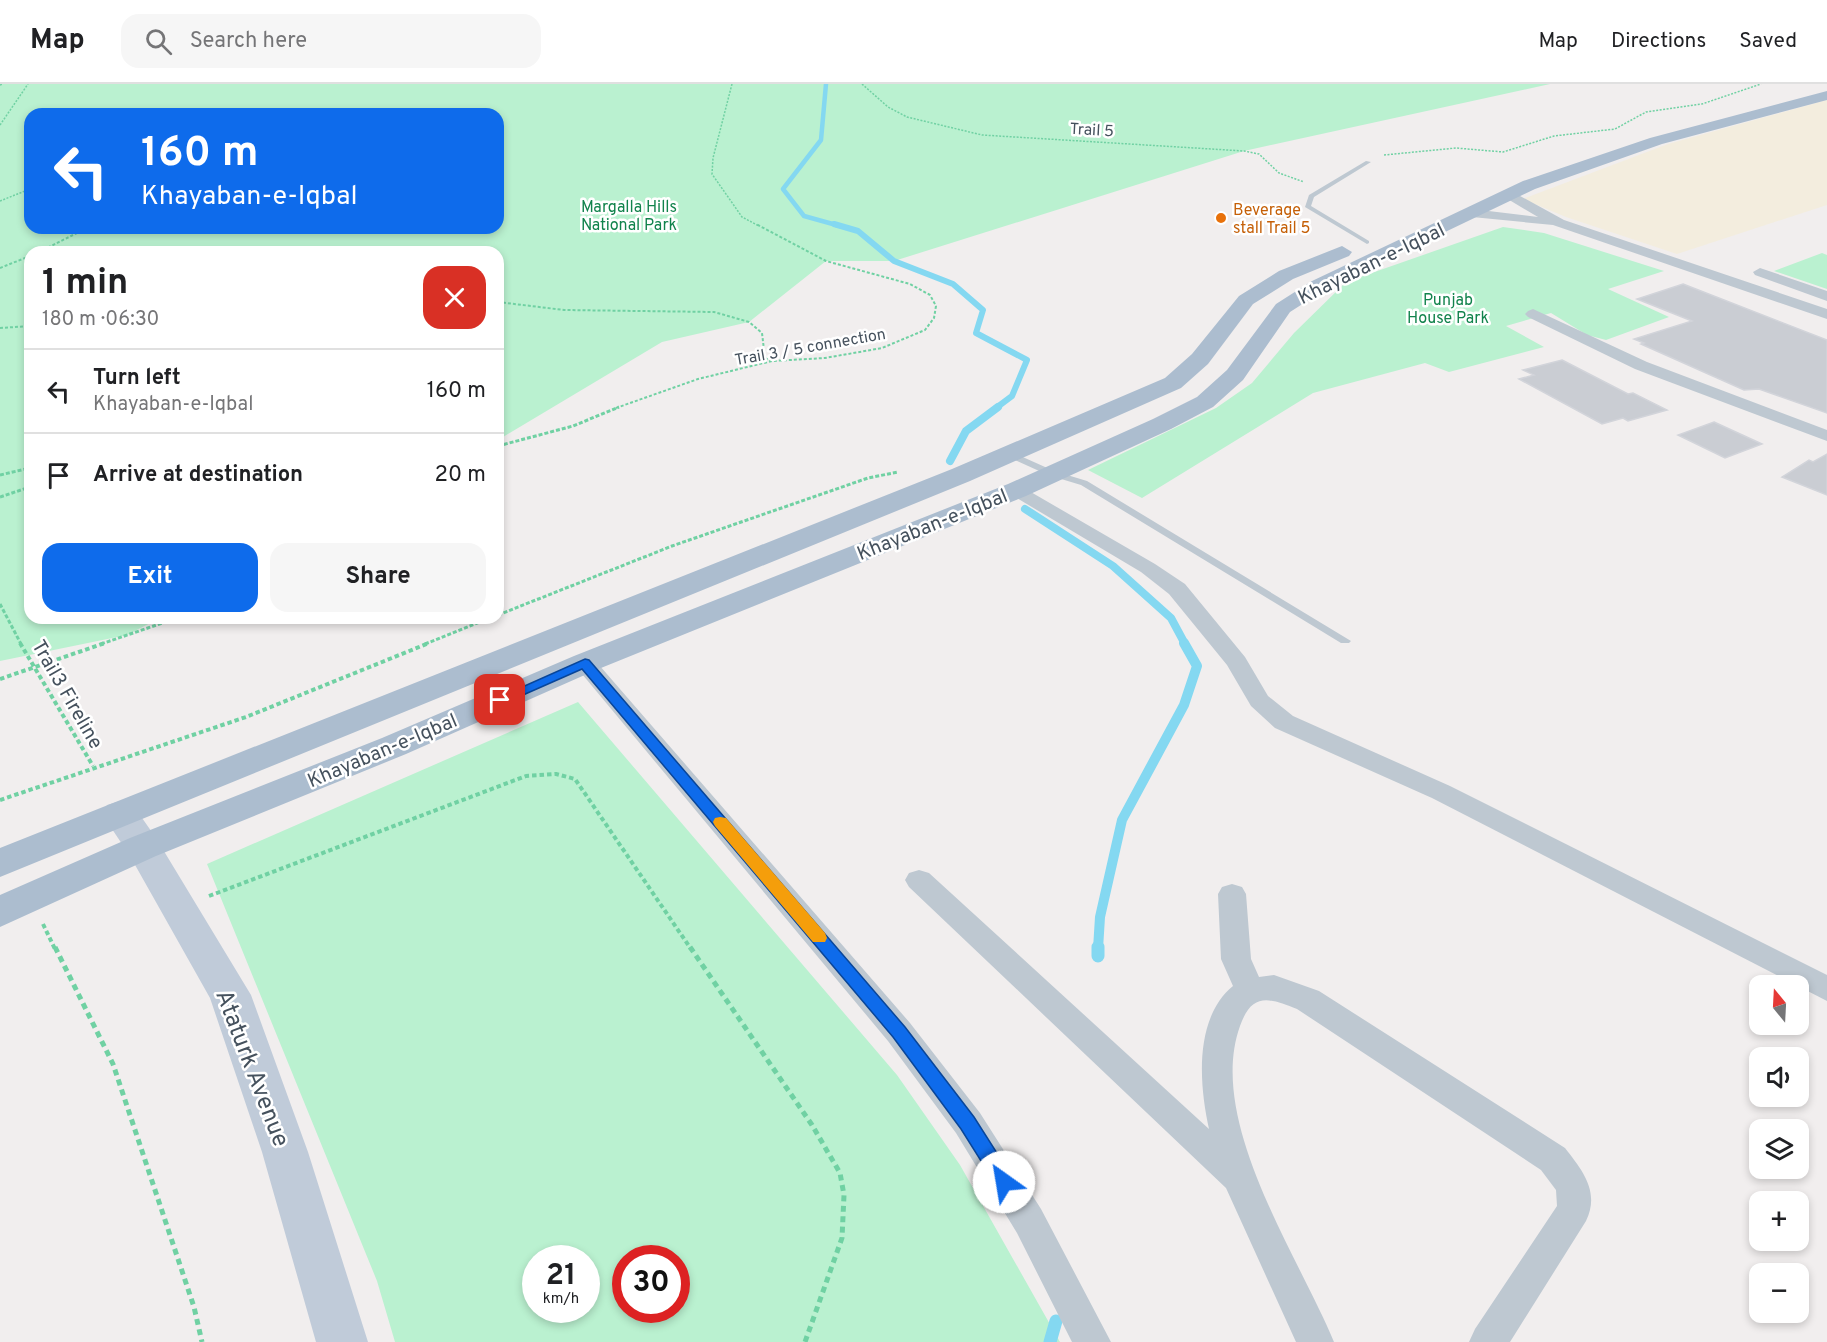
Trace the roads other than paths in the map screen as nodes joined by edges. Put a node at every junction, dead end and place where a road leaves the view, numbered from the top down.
1 (1821, 92) edge
2 (1368, 162) road end
3 (1511, 195) junction
4 (1446, 206) junction
5 (1472, 213) junction
6 (1559, 223) junction
7 (1367, 242) junction
8 (1760, 272) dead end
9 (1827, 296) edge
10 (1827, 314) edge
11 (1543, 329) dead end
12 (1827, 436) edge
13 (1009, 454) junction
14 (1051, 473) junction
15 (1017, 490) junction
16 (1345, 641) dead end
17 (585, 663) junction
18 (131, 830) junction
19 (0, 864) edge
20 (919, 880) dead end
21 (1232, 894) dead end
22 (15, 905) edge
23 (1827, 988) edge
24 (1250, 990) junction
25 (1238, 1177) junction
26 (342, 1342) edge
27 (1092, 1342) edge
28 (1315, 1342) edge
29 (1488, 1342) edge

1 - 3 main road, Khayaban-e-Iqbal
1 - 4 main road, Khayaban-e-Iqbal
2 - 7 lane
3 - 5 main road, Khayaban-e-Iqbal
3 - 6 street
4 - 5 main road
4 - 7 main road, Khayaban-e-Iqbal
5 - 6 street
5 - 14 main road, Khayaban-e-Iqbal
6 - 10 street
7 - 13 main road, Khayaban-e-Iqbal
8 - 9 street
11 - 12 street
13 - 14 lane
13 - 18 main road, Khayaban-e-Iqbal
14 - 15 main road, Khayaban-e-Iqbal
14 - 16 lane
15 - 17 main road, Khayaban-e-Iqbal
15 - 23 street
17 - 18 main road, Khayaban-e-Iqbal
17 - 27 street
18 - 19 main road, Khayaban-e-Iqbal
18 - 22 main road, Khayaban-e-Iqbal
18 - 26 street, Ataturk Avenue
20 - 25 street
21 - 24 street
24 - 25 street
24 - 29 street
25 - 28 street

